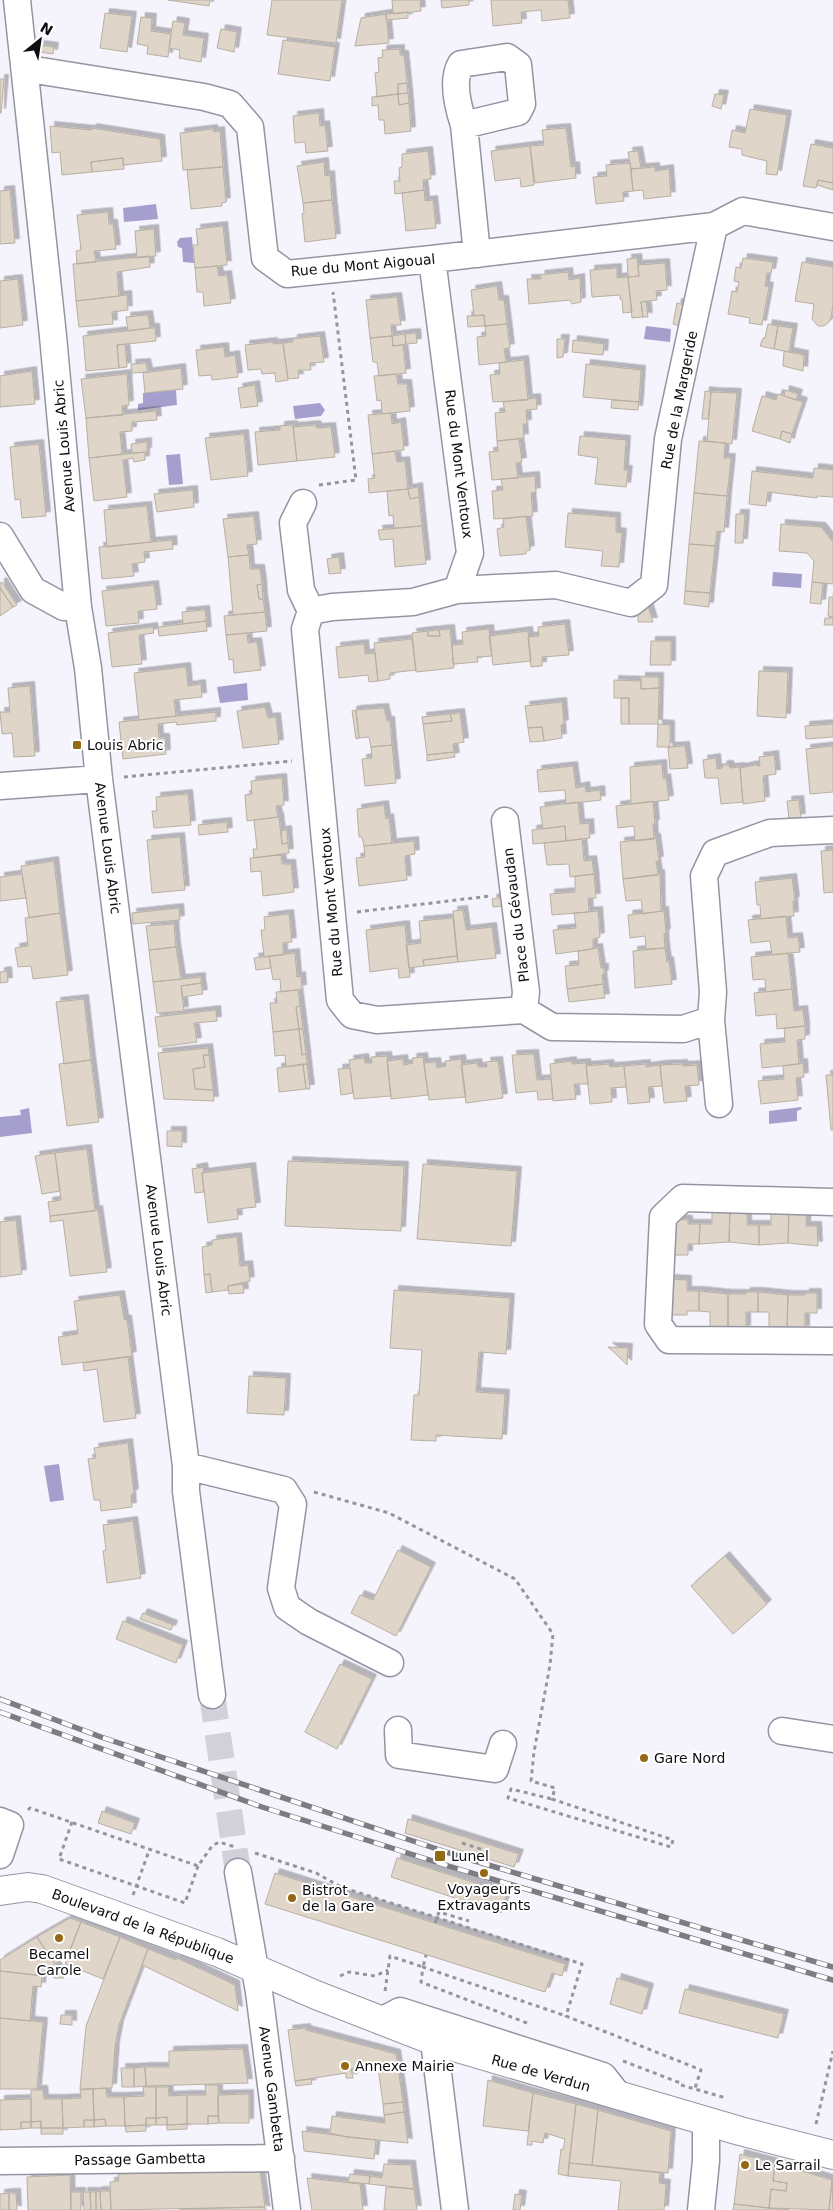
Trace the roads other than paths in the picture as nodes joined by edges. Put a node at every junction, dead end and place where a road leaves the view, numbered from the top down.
1 (17, 0) edge
2 (25, 70) junction
3 (464, 125) dead end
4 (714, 226) junction
5 (833, 228) edge
6 (476, 254) junction
7 (432, 259) junction
8 (303, 503) road end
9 (0, 536) edge
10 (457, 590) junction
11 (78, 607) junction
12 (311, 611) junction
13 (98, 779) junction
14 (0, 786) edge
15 (505, 821) dead end
16 (833, 830) edge
17 (524, 1010) junction
18 (711, 1020) junction
19 (719, 1104) dead end
20 (833, 1202) edge
21 (833, 1341) edge
22 (186, 1466) junction
23 (390, 1663) dead end
24 (212, 1695) tunnel mouth
25 (398, 1730) dead end
26 (782, 1731) dead end
27 (833, 1739) edge
28 (504, 1744) dead end
29 (5, 1823) edge
30 (0, 1855) edge
31 (240, 1857) tunnel mouth
32 (0, 1891) edge
33 (255, 1969) junction
34 (388, 2024) junction
35 (434, 2041) junction
36 (618, 2095) junction
37 (706, 2121) junction
38 (821, 2152) edge
39 (281, 2158) junction
40 (0, 2161) edge
41 (287, 2210) edge
42 (454, 2210) edge
43 (701, 2210) edge

1 - 2 street, Avenue Louis Abric
2 - 7 street, Rue du Mont Aigoual
2 - 11 street, Avenue Louis Abric
3 - 6 street
4 - 5 street
4 - 6 street, Rue du Mont Aigoual
4 - 10 street, Rue de la Margeride
6 - 7 street, Rue du Mont Aigoual
7 - 10 street, Rue du Mont Ventoux
8 - 12 street
9 - 11 street
10 - 12 street
11 - 13 street, Avenue Louis Abric
12 - 17 street, Rue du Mont Ventoux
13 - 14 street
13 - 22 street, Avenue Louis Abric
15 - 17 street, Place du Gévaudan
16 - 18 street
17 - 18 street
18 - 19 street
20 - 21 street
22 - 23 street
22 - 24 street, Avenue Louis Abric
25 - 28 street
26 - 27 street
29 - 30 street
31 - 33 street
32 - 33 main road, Boulevard de la République
33 - 34 main road, Rue de Verdun
33 - 39 street, Avenue Gambetta
34 - 35 main road, Rue de Verdun
34 - 36 street
35 - 36 main road, Rue de Verdun
35 - 42 street
36 - 37 main road, Rue de Verdun
37 - 38 main road, Rue de Verdun
37 - 43 street
39 - 40 street, Passage Gambetta
39 - 41 street, Avenue Gambetta

